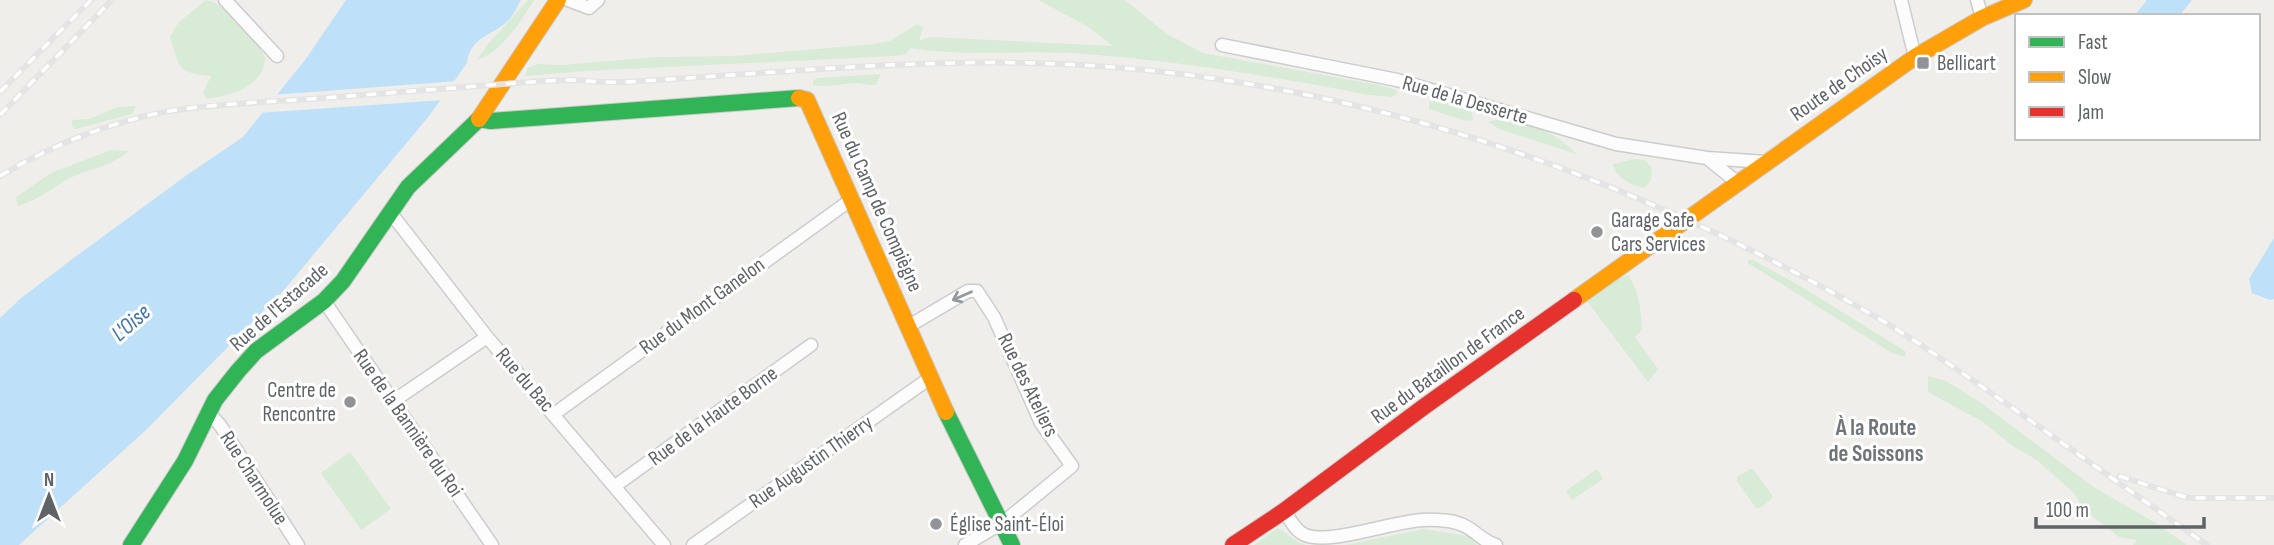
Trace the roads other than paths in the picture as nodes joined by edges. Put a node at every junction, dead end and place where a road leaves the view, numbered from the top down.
1 (225, 0) edge
2 (558, 0) edge
3 (568, 0) edge
4 (598, 0) edge
5 (1901, 0) edge
6 (1977, 0) edge
7 (2024, 0) edge
8 (1982, 18) junction
9 (1222, 45) dead end
10 (277, 56) dead end
11 (1915, 57) junction
12 (479, 119) junction
13 (1707, 158) junction
14 (1766, 162) junction
15 (1738, 183) junction
16 (852, 200) junction
17 (390, 212) junction
18 (1687, 219) joint
19 (324, 301) junction
20 (909, 326) junction
21 (487, 337) junction
22 (811, 345) dead end
23 (930, 378) junction
24 (392, 402) junction
25 (208, 412) junction
26 (554, 414) junction
27 (615, 486) junction
28 (1284, 511) junction
29 (1000, 524) junction
30 (1490, 542) edge
31 (131, 545) edge
32 (298, 545) edge
33 (492, 545) edge
34 (664, 545) edge
35 (693, 545) edge
36 (965, 545) edge
37 (1012, 545) edge
38 (1233, 545) edge

1 - 10 street
2 - 12 street, Rue de l'Estacade
3 - 4 street
5 - 11 street
6 - 8 street
7 - 8 street, Route de Choisy
8 - 11 street, Route de Choisy
9 - 13 street, Rue de la Desserte
11 - 14 street, Route de Choisy
12 - 16 street, Rue du Camp de Compiègne
12 - 17 street, Rue de l'Estacade
13 - 14 street, Rue de la Desserte
13 - 15 street
14 - 15 street, Route de Choisy
15 - 18 street, Route de Choisy
16 - 20 street, Rue du Camp de Compiègne
16 - 26 street, Rue du Mont Ganelon
17 - 19 street, Rue de l'Estacade
17 - 21 street, Rue du Bac
18 - 28 street, Rue du Bataillon de France
19 - 24 street, Rue de la Bannière du Roi
19 - 25 street, Rue de l'Estacade
20 - 23 street, Rue du Camp de Compiègne
29 -> 20 street, Rue des Ateliers
21 - 24 street
21 - 26 street, Rue du Bac
22 - 27 street, Rue de la Haute Borne
23 - 29 street, Rue du Camp de Compiègne
23 - 35 street, Rue Augustin Thierry
24 - 33 street, Rue de la Bannière du Roi
25 - 31 street, Rue de l'Estacade
25 - 32 street, Rue Charmolue
26 - 27 street, Rue du Bac
27 - 34 street, Rue du Bac
28 - 30 street
28 - 38 street, Rue du Bataillon de France
29 - 36 street, Rue des Ateliers
29 - 37 street, Rue du Camp de Compiègne

